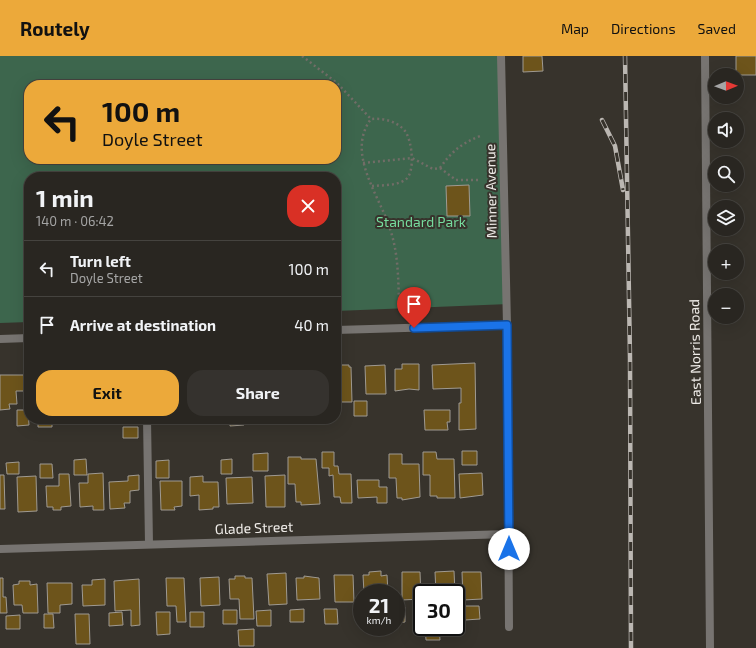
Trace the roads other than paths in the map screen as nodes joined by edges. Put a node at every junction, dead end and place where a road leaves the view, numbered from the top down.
1 (501, 56) edge
2 (705, 56) edge
3 (507, 325) junction
4 (341, 330) edge
5 (24, 338) edge
6 (0, 339) edge
7 (147, 424) edge
8 (509, 534) junction
9 (149, 544) junction
10 (0, 549) edge
11 (509, 627) dead end
12 (710, 648) edge

1 - 3 street, Minner Avenue
2 - 12 street, East Norris Road
3 - 4 street
3 - 8 street, Minner Avenue
5 - 6 street
7 - 9 street
8 - 9 street, Glade Street
8 - 11 street, Minner Avenue
9 - 10 street, Glade Street

